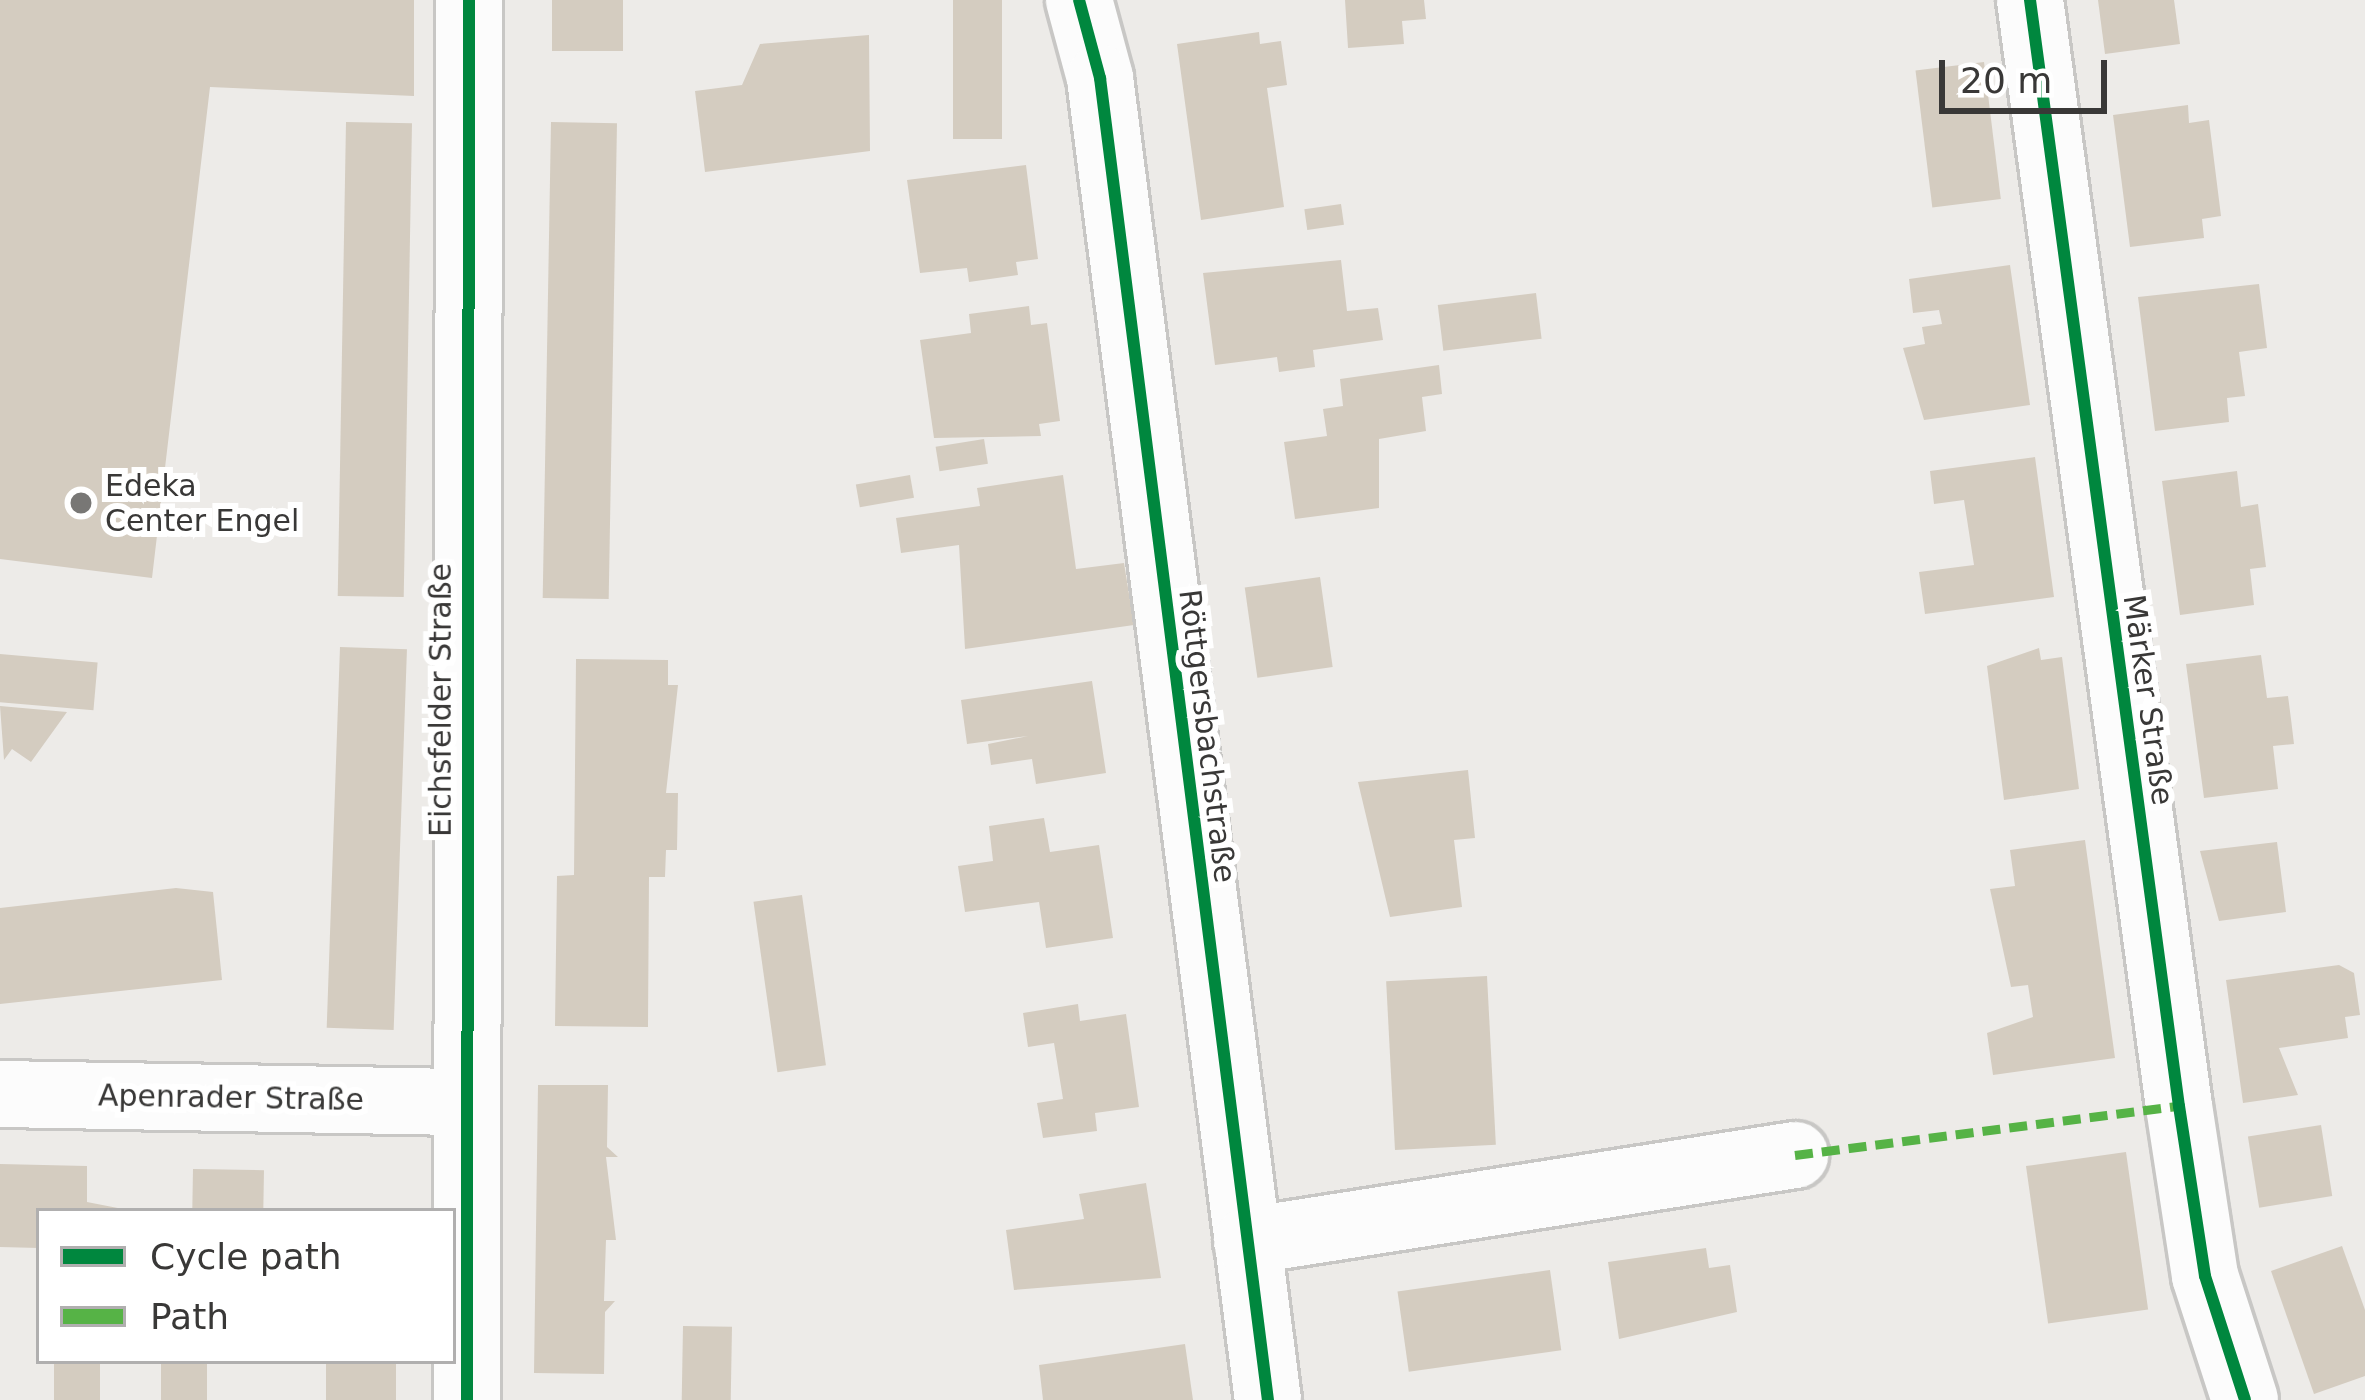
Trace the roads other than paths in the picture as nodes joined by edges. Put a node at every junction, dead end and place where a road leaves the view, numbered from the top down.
1 (469, 0) edge
2 (1079, 0) edge
3 (1104, 0) edge
4 (2030, 0) edge
5 (1100, 78) junction
6 (0, 1094) edge
7 (463, 1102) junction
8 (1795, 1155) dead end
9 (1247, 1241) junction
10 (467, 1400) edge
11 (1268, 1400) edge
12 (2245, 1400) edge

1 - 7 street, Eichsfelder Straße
2 - 5 street, Röttgersbachstraße
3 - 5 street, Röttgersbachstraße
4 - 12 street, Märker Straße
5 - 9 street, Röttgersbachstraße
6 - 7 street, Apenrader Straße
7 - 10 street, Eichsfelder Straße
8 - 9 street
9 - 11 street, Röttgersbachstraße

